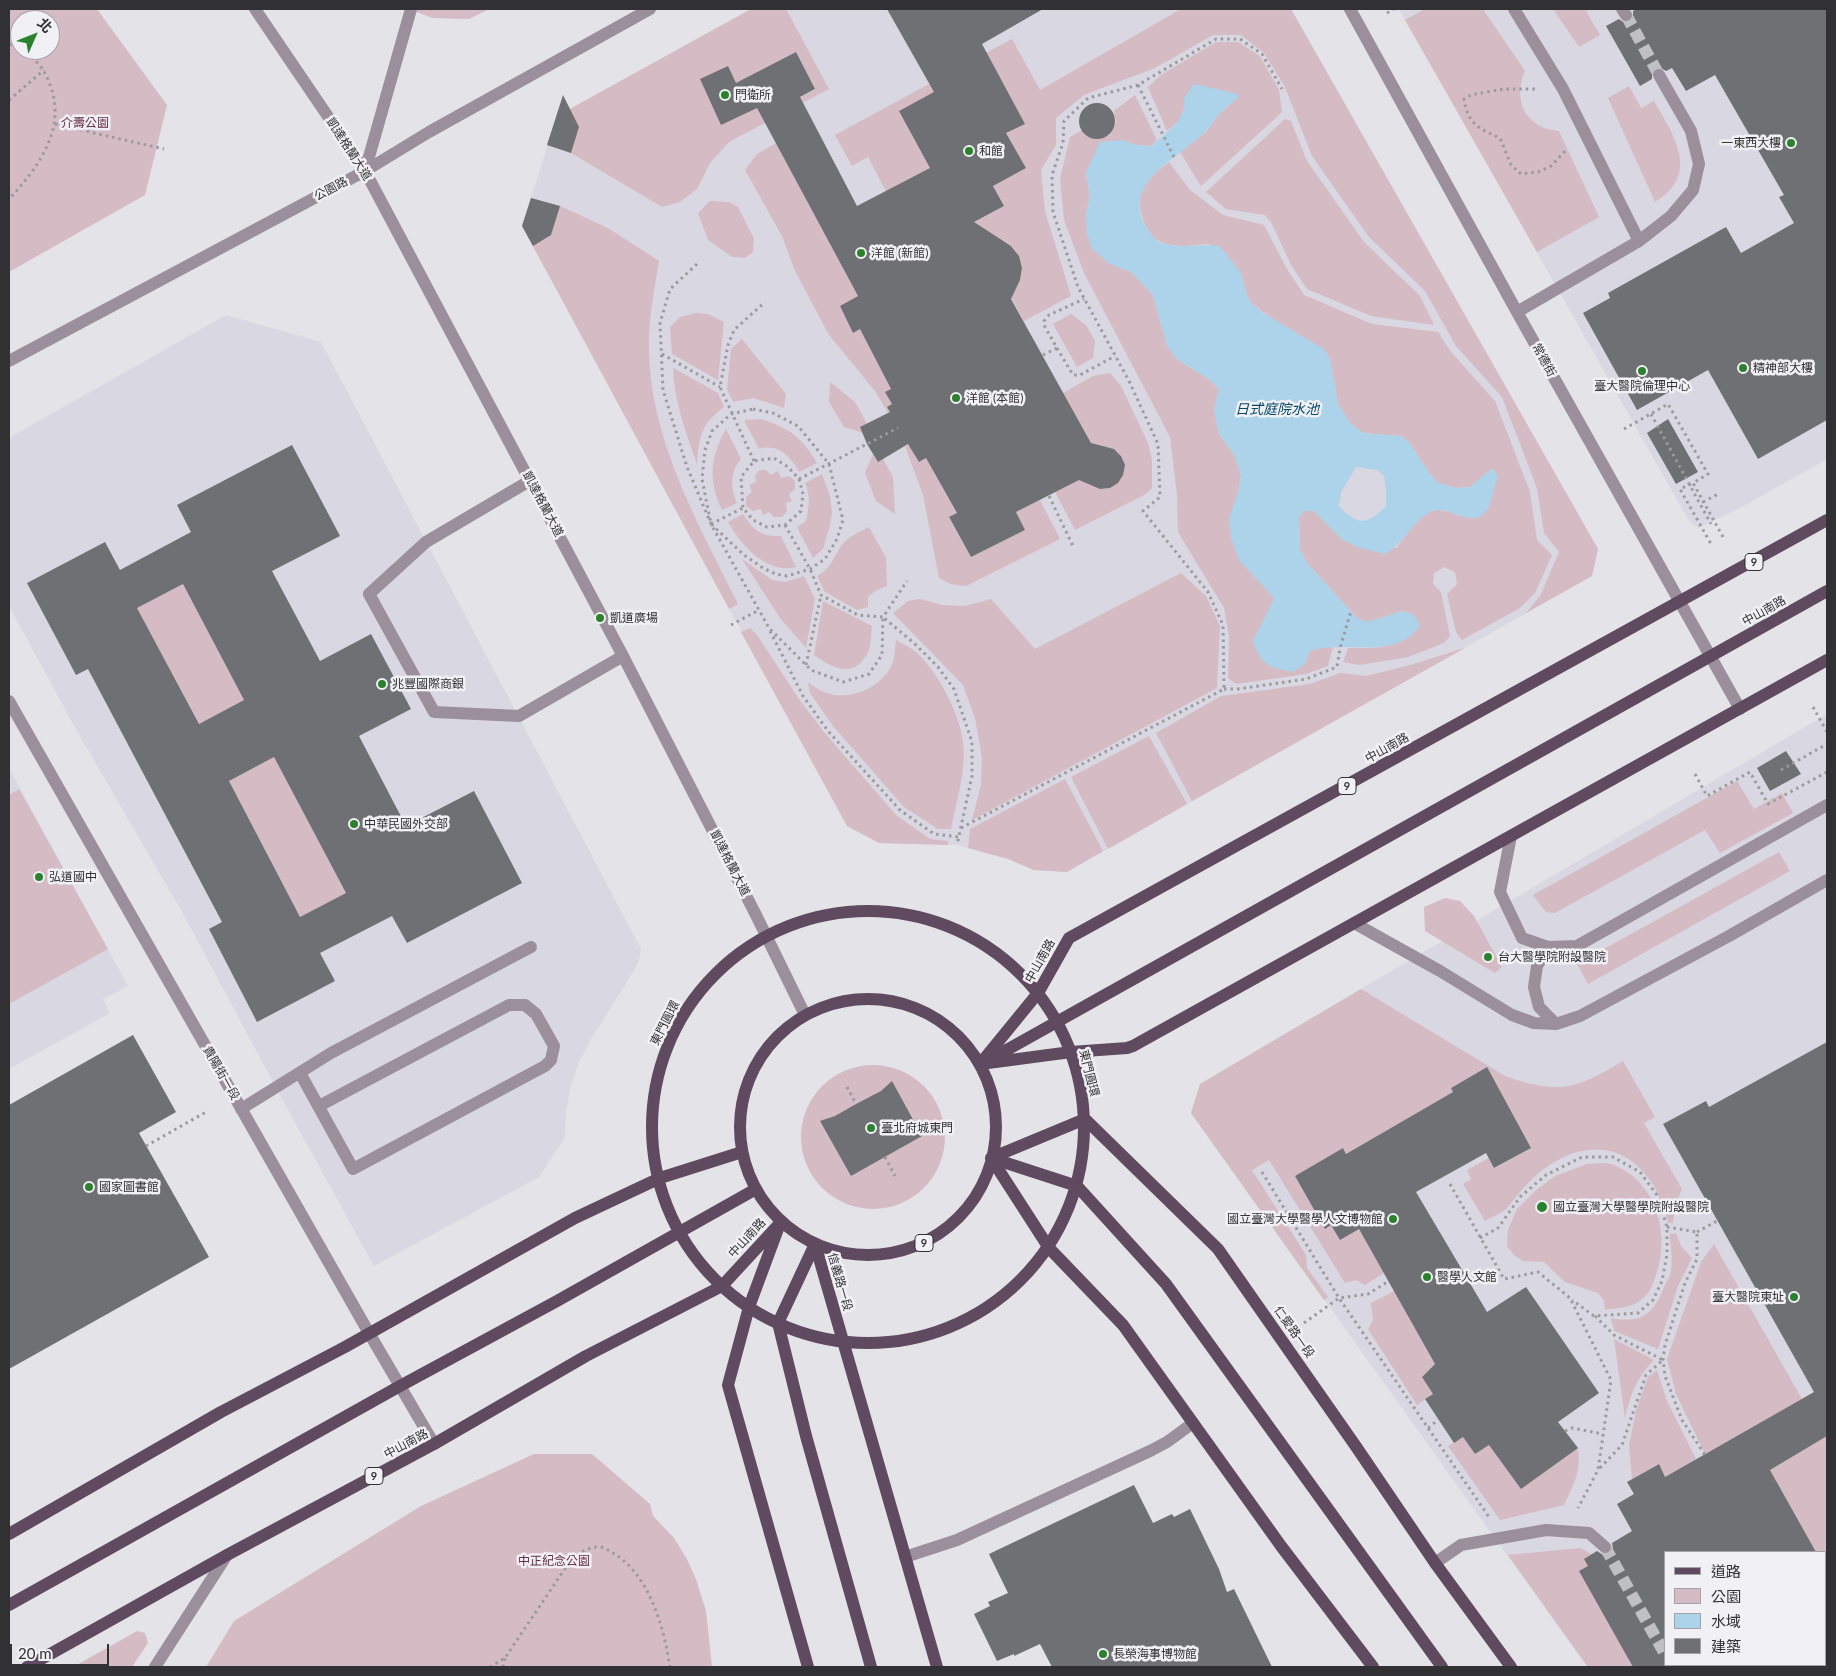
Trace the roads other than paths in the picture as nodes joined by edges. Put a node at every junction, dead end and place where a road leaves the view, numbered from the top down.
1 (254, 9) edge
2 (411, 9) edge
3 (650, 9) edge
4 (1350, 9) edge
5 (1514, 9) edge
6 (1659, 75) tunnel mouth
7 (365, 171) junction
8 (1640, 241) junction
9 (1517, 312) junction
10 (9, 362) edge
11 (531, 480) junction
12 (1827, 520) edge
13 (1827, 591) edge
14 (1680, 603) junction
15 (623, 656) junction
16 (1710, 657) junction
17 (1827, 660) edge
18 (9, 701) edge
19 (1740, 709) junction
20 (1827, 805) edge
21 (1511, 836) junction
22 (1827, 880) edge
23 (1354, 923) junction
24 (766, 935) junction
25 (531, 947) dead end
26 (1548, 947) junction
27 (1038, 993) junction
28 (805, 1015) junction
29 (1057, 1022) junction
30 (1556, 1024) junction
31 (1071, 1052) junction
32 (980, 1064) junction
33 (300, 1073) junction
34 (319, 1106) junction
35 (241, 1109) junction
36 (1085, 1119) junction
37 (742, 1152) junction
38 (991, 1158) junction
39 (660, 1178) junction
40 (1077, 1186) junction
41 (756, 1190) junction
42 (781, 1222) junction
43 (680, 1232) junction
44 (815, 1244) junction
45 (1049, 1248) junction
46 (722, 1286) junction
47 (749, 1307) junction
48 (778, 1323) junction
49 (369, 1333) junction
50 (843, 1342) junction
51 (400, 1386) junction
52 (1192, 1422) junction
53 (434, 1444) junction
54 (9, 1534) edge
55 (1605, 1547) tunnel mouth
56 (227, 1555) junction
57 (905, 1556) junction
58 (1435, 1563) junction
59 (9, 1605) edge
60 (27, 1667) edge
61 (155, 1667) edge
62 (808, 1667) edge
63 (871, 1667) edge
64 (937, 1667) edge
65 (1373, 1667) edge
66 (1442, 1667) edge
67 (1511, 1667) edge

1 - 7 street, 凱達格蘭大道
2 - 7 street
3 - 7 street, 公園路
4 - 9 street, 常德街
5 - 8 street
6 - 8 street
7 - 10 street, 公園路
7 - 11 street, 凱達格蘭大道
8 - 9 street
9 - 14 street, 常德街
11 - 15 street, 凱達格蘭大道
11 - 15 street
12 - 14 main road, 中山南路 / 9
13 - 16 main road, 中山南路
14 - 16 street, 常德街
14 - 27 main road, 中山南路 / 9
15 - 24 street, 凱達格蘭大道
16 - 19 street, 常德街
16 - 29 main road, 中山南路
17 - 19 main road
18 - 35 street, 貴陽街一段
19 - 21 main road
20 - 26 street
21 - 23 main road
21 - 26 street
22 - 30 street
23 - 30 street
23 - 31 main road
24 - 27 main road, 東門圓環
24 - 28 street, 凱達格蘭大道
24 - 39 main road, 東門圓環
25 - 33 street
26 - 30 street
27 - 29 main road, 東門圓環
27 - 32 main road, 中山南路 / 9
28 - 32 main road, 9
28 - 37 main road, 9
29 - 31 main road, 東門圓環
29 - 32 main road, 中山南路
31 - 32 main road
31 - 36 main road, 東門圓環
32 - 38 main road, 9
33 - 34 street
33 - 35 street
34 - 34 street
35 - 49 street, 貴陽街一段
36 - 38 main road
36 - 40 main road, 東門圓環
36 - 58 main road, 仁愛路一段
37 - 39 main road
37 - 41 main road, 9
38 - 40 main road
38 - 44 main road, 9
38 - 45 main road
39 - 43 main road, 東門圓環
39 - 49 main road
40 - 45 main road, 東門圓環
40 - 66 main road
41 - 42 main road, 9
41 - 43 main road
42 - 44 main road, 9
42 - 46 main road, 中山南路 / 9
42 - 47 main road
43 - 46 main road, 東門圓環
43 - 51 main road
44 - 48 main road, 信義路一段
44 - 50 main road, 信義路一段
45 - 50 main road, 東門圓環
45 - 52 main road
46 - 47 main road, 東門圓環
46 - 53 main road, 中山南路 / 9
47 - 48 main road, 東門圓環
47 - 62 main road
48 - 50 main road, 東門圓環
48 - 63 main road
49 - 51 street, 貴陽街一段
49 - 54 main road
50 - 57 main road, 信義路一段
51 - 53 street, 貴陽街一段
51 - 59 main road
52 - 57 street
52 - 65 main road
53 - 56 main road, 中山南路 / 9
55 - 58 street
56 - 60 main road, 中山南路 / 9
56 - 61 street
57 - 64 main road, 信義路一段
58 - 67 main road, 仁愛路一段

